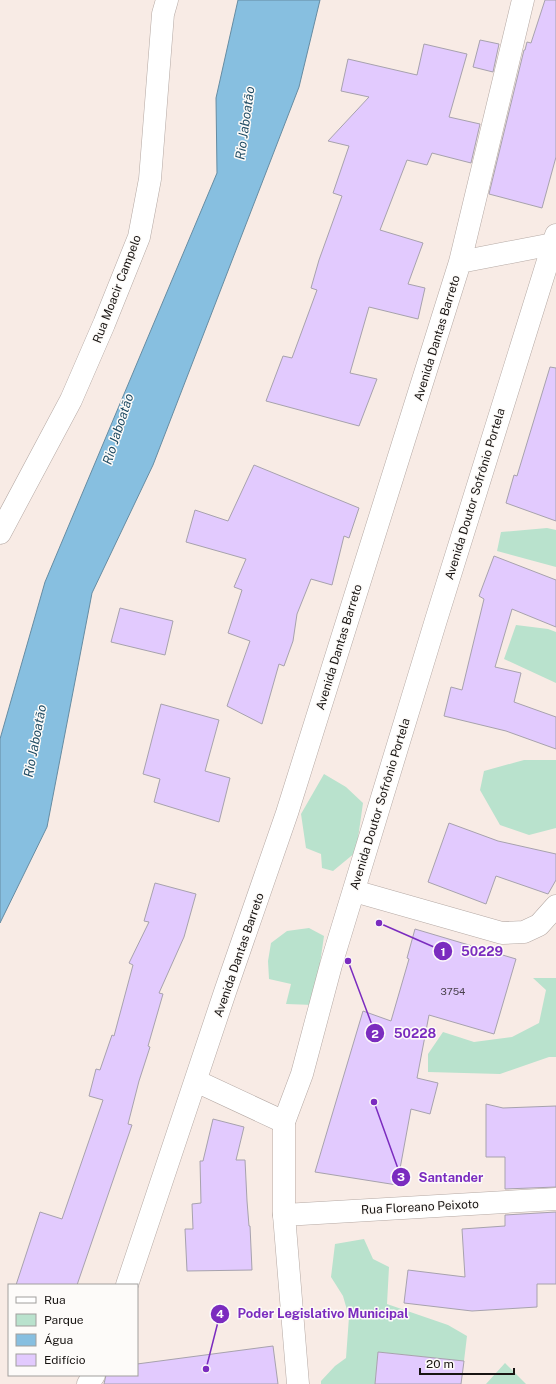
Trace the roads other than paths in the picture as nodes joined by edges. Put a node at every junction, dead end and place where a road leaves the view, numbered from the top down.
1 (167, 0) edge
2 (523, 0) edge
3 (555, 240) edge
4 (460, 262) junction
5 (0, 533) edge
6 (354, 891) junction
7 (556, 906) edge
8 (196, 1081) junction
9 (284, 1122) junction
10 (556, 1199) edge
11 (284, 1215) junction
12 (127, 1284) edge
13 (298, 1384) edge

1 - 5 street, Rua Moacir Campelo
2 - 4 street, Avenida Dantas Barreto
3 - 4 street
3 - 6 street, Avenida Doutor Sofrônio Portela
4 - 8 street, Avenida Dantas Barreto
6 - 7 street
6 - 9 street, Avenida Doutor Sofrônio Portela
8 - 9 street
8 - 12 street, Avenida Dantas Barreto
9 - 11 street, Avenida Doutor Sofrônio Portela
10 - 11 street, Rua Floreano Peixoto
11 - 13 street, Avenida Doutor Sofrônio Portela

